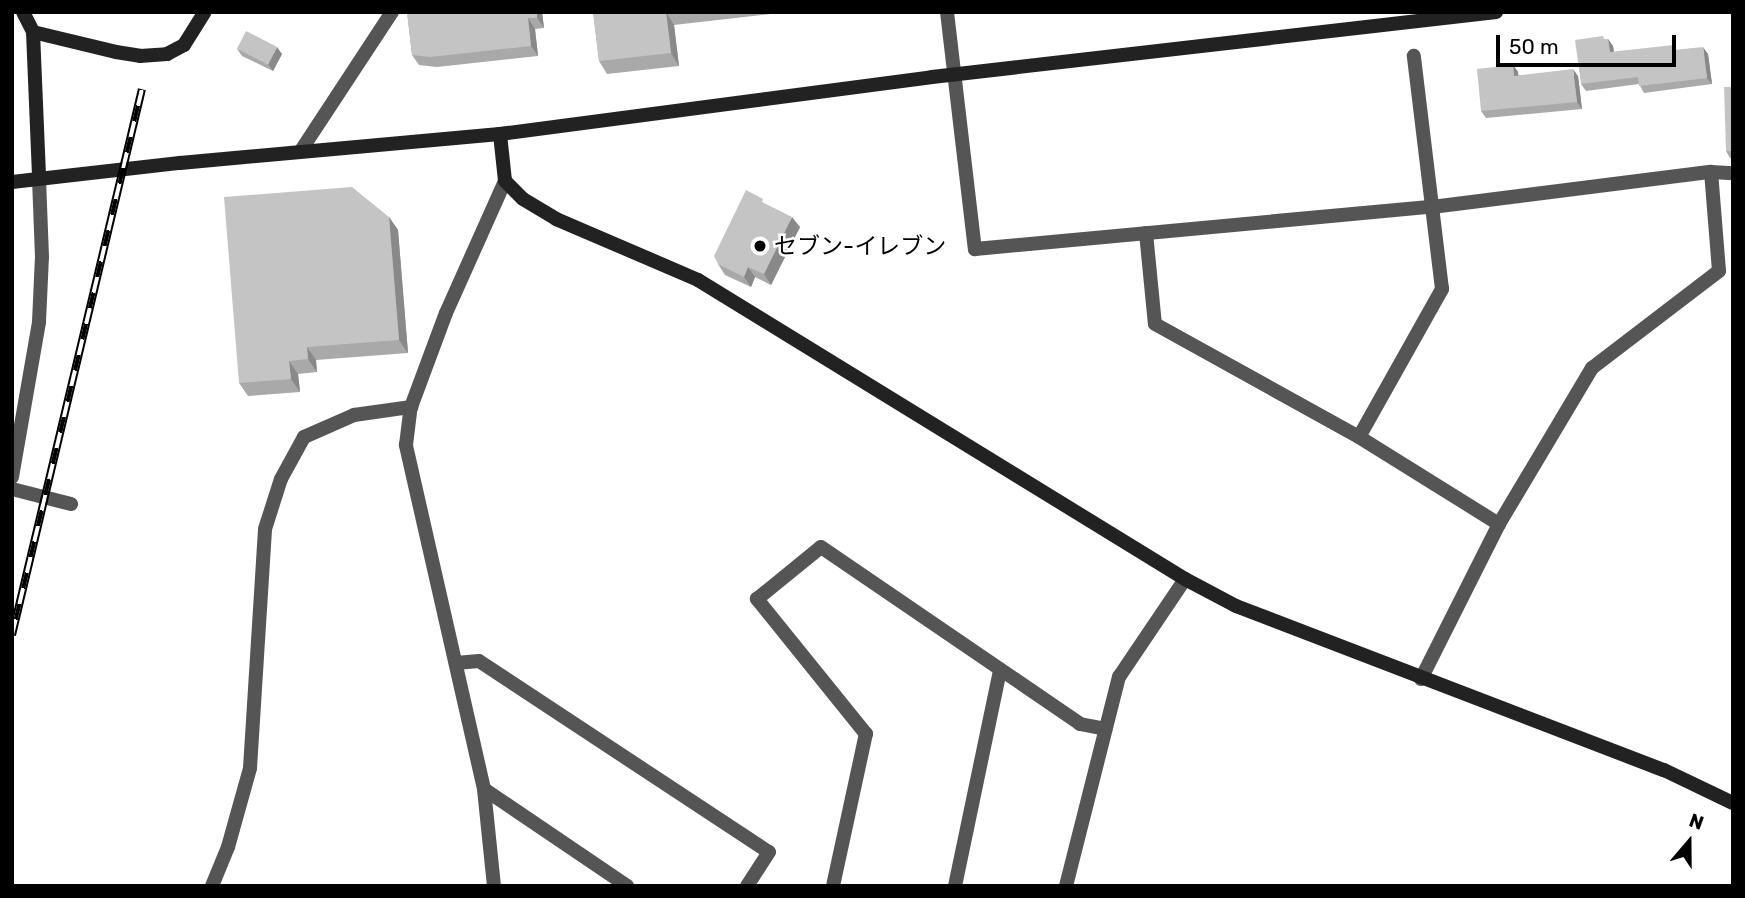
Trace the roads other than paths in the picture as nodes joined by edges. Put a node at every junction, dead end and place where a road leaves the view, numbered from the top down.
1 (23, 12) edge
2 (205, 12) edge
3 (392, 12) edge
4 (947, 12) edge
5 (1496, 12) edge
6 (33, 32) junction
7 (1414, 56) dead end
8 (955, 74) junction
9 (500, 134) junction
10 (300, 152) junction
11 (1711, 172) junction
12 (1733, 173) edge
13 (39, 178) junction
14 (505, 181) junction
15 (12, 182) edge
16 (1432, 207) junction
17 (1146, 233) junction
18 (411, 407) junction
19 (1359, 437) junction
20 (12, 477) edge
21 (12, 489) edge
22 (71, 504) dead end
23 (1499, 524) junction
24 (1185, 579) junction
25 (456, 663) junction
26 (1000, 670) junction
27 (1420, 679) junction
28 (1105, 729) junction
29 (484, 789) junction
30 (1733, 803) edge
31 (212, 886) edge
32 (494, 886) edge
33 (627, 886) edge
34 (747, 886) edge
35 (832, 886) edge
36 (955, 886) edge
37 (1066, 886) edge

1 - 6 street
2 - 6 street
3 - 10 street
4 - 8 street
5 - 8 street
6 - 13 street
7 - 16 street
8 - 9 street
8 - 17 street
9 - 10 street
9 - 14 street
10 - 13 street
11 - 12 street
11 - 16 street
11 - 23 street
13 - 15 street
13 - 20 street
14 - 18 street
14 - 24 street
16 - 17 street
16 - 19 street
17 - 19 street
18 - 25 street
18 - 31 street
19 - 23 street
21 - 22 street
23 - 27 street
24 - 27 street
24 - 28 street
25 - 29 street
25 - 34 street
26 - 28 street
26 - 35 street
26 - 36 street
27 - 30 street
28 - 37 street
29 - 32 street
29 - 33 street

